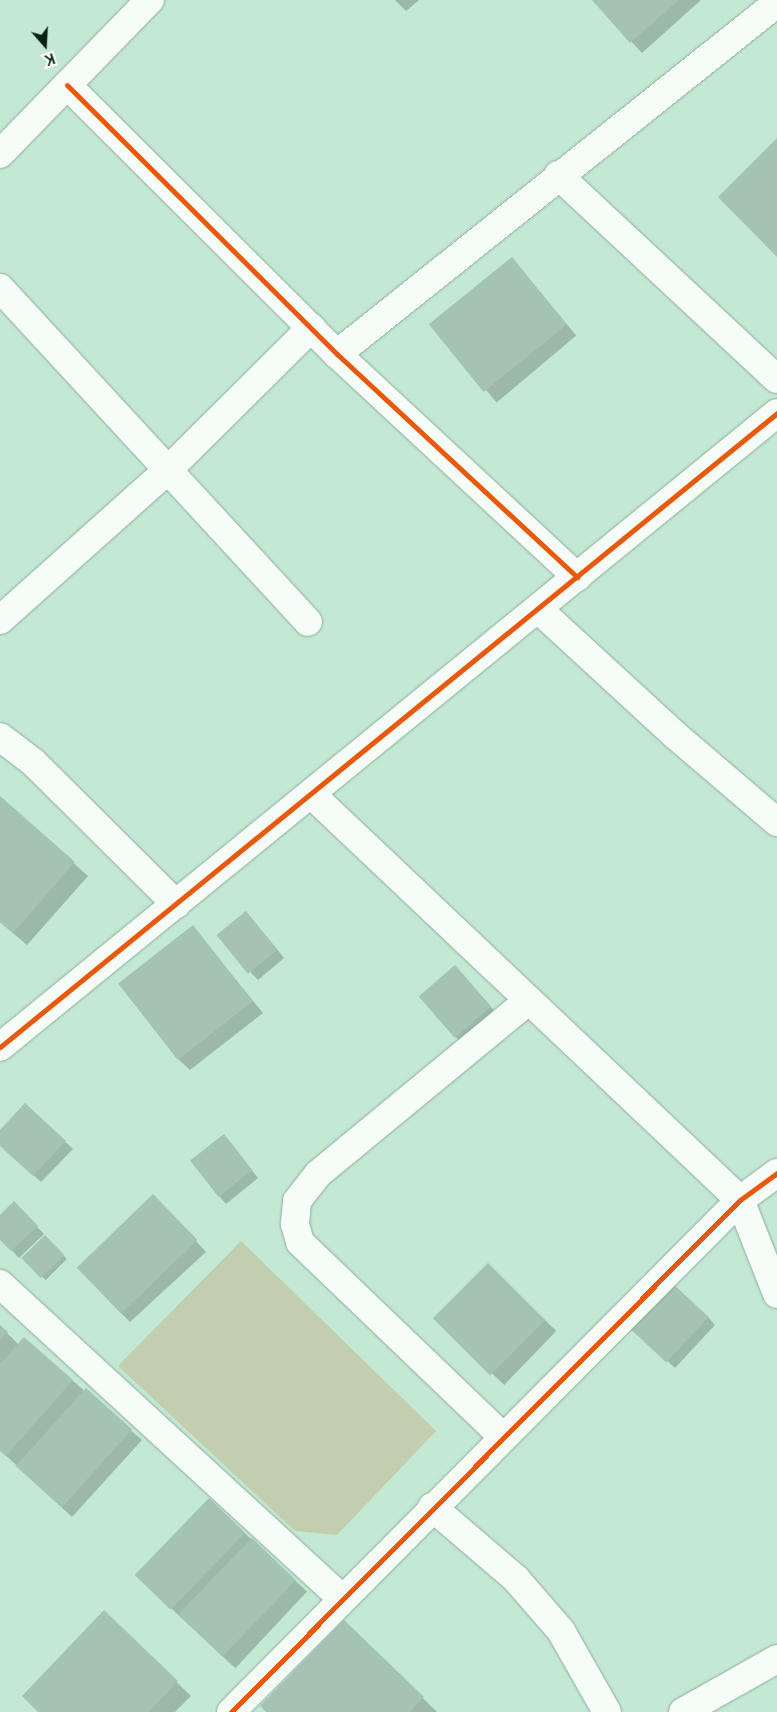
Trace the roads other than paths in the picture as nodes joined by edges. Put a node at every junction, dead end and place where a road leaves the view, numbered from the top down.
1 (150, 0) edge
2 (777, 3) edge
3 (67, 85) junction
4 (0, 154) edge
5 (558, 176) junction
6 (0, 288) edge
7 (311, 328) junction
8 (337, 354) junction
9 (777, 379) edge
10 (777, 413) edge
11 (168, 470) junction
12 (577, 577) junction
13 (538, 609) junction
14 (0, 620) edge
15 (308, 622) dead end
16 (0, 738) edge
17 (311, 794) junction
18 (777, 822) edge
19 (176, 904) junction
20 (529, 1000) junction
21 (0, 1047) edge
22 (777, 1173) edge
23 (740, 1200) junction
24 (0, 1284) edge
25 (777, 1294) edge
26 (503, 1437) junction
27 (432, 1507) junction
28 (342, 1599) junction
29 (777, 1659) edge
30 (231, 1712) edge
31 (607, 1712) edge
32 (684, 1712) edge

1 - 3 street
2 - 5 street
3 - 4 street
3 - 7 street
5 - 8 street
5 - 9 street
6 - 11 street
7 - 8 street
7 - 11 street
8 - 12 street
10 - 12 street
11 - 14 street
11 - 15 street
12 - 13 street
13 - 17 street
13 - 18 street
16 - 19 street
17 - 19 street
17 - 20 street
19 - 21 street
20 - 23 street
20 - 26 street
22 - 23 street
23 - 25 street
23 - 26 street
24 - 28 street
26 - 27 street
27 - 28 street
27 - 31 street
28 - 30 street
29 - 32 street

